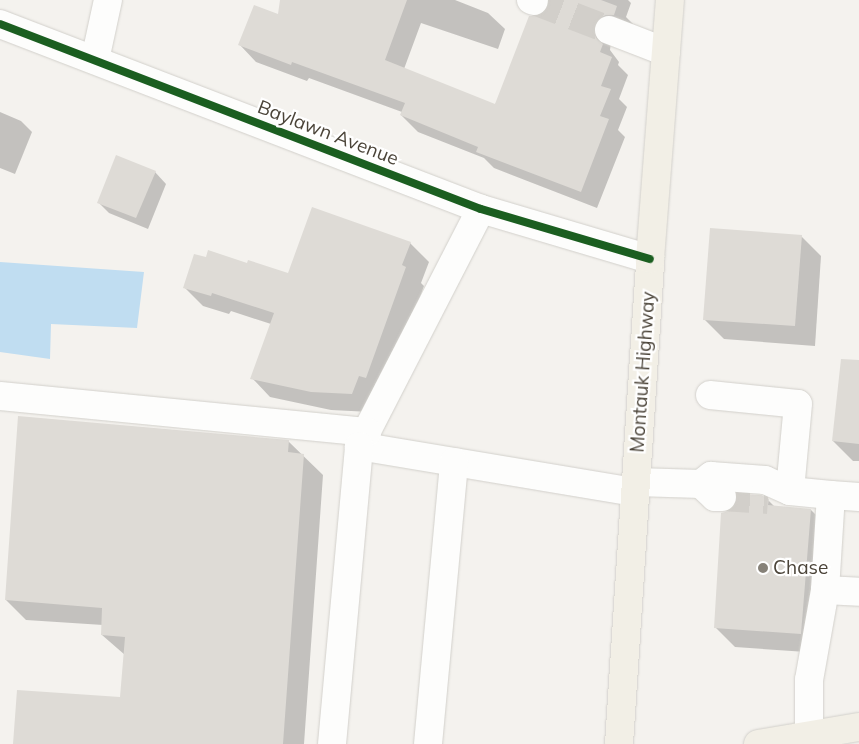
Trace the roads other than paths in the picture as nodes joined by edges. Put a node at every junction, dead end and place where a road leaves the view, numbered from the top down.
1 (108, 0) edge
2 (670, 0) edge
3 (0, 24) edge
4 (608, 30) tunnel mouth
5 (666, 52) junction
6 (95, 60) junction
7 (481, 209) junction
8 (650, 259) junction
9 (0, 396) edge
10 (710, 396) dead end
11 (363, 439) junction
12 (454, 462) junction
13 (636, 487) junction
14 (779, 495) junction
15 (831, 495) junction
16 (859, 497) edge
17 (825, 590) junction
18 (859, 592) edge
19 (859, 727) edge
20 (809, 735) junction
21 (332, 744) edge
22 (428, 744) edge
23 (619, 744) edge
24 (758, 744) edge

1 - 6 street
2 - 5 main road, Montauk Highway
3 - 6 street, Baylawn Avenue
4 - 5 street
5 - 8 main road, Montauk Highway
6 - 7 street, Baylawn Avenue
7 - 8 street, Baylawn Avenue
7 - 11 street
8 - 13 main road, Montauk Highway
9 - 11 street
10 - 14 street
11 - 12 street
11 - 21 street
12 - 13 street
12 - 22 street
13 - 14 street
13 - 23 main road, Montauk Highway
14 - 15 street
15 - 16 street
15 - 17 street
17 - 18 street
17 - 20 street
19 - 20 main road
20 - 24 main road

